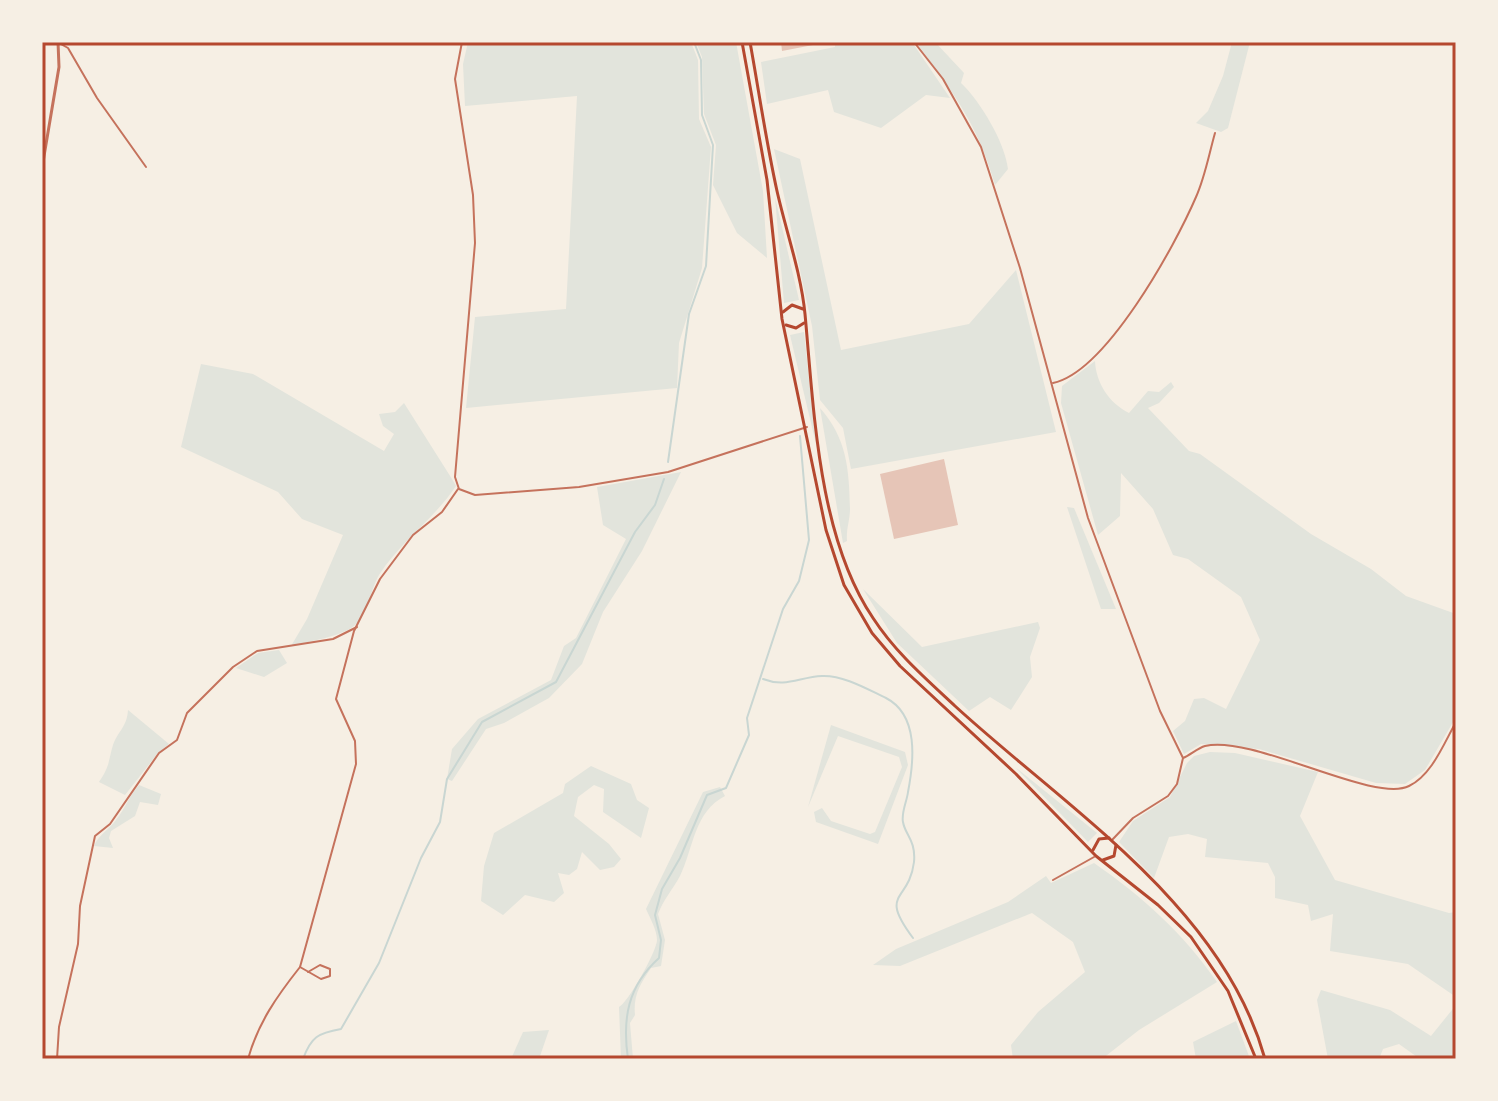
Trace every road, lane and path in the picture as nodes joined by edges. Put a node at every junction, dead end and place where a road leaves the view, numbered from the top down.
1 (58, 42) edge
2 (462, 42) edge
3 (742, 42) edge
4 (750, 42) edge
5 (914, 42) edge
6 (1215, 133) dead end
7 (146, 167) dead end
8 (42, 168) edge
9 (805, 313) junction
10 (782, 315) junction
11 (805, 321) junction
12 (784, 322) junction
13 (1052, 383) junction
14 (807, 427) junction
15 (459, 489) junction
16 (357, 627) junction
17 (1456, 722) edge
18 (1183, 758) junction
19 (1114, 841) junction
20 (1095, 854) junction
21 (1103, 860) junction
22 (1053, 880) dead end
23 (300, 967) junction
24 (308, 972) junction
25 (57, 1059) edge
26 (248, 1059) edge
27 (1256, 1059) edge
28 (1265, 1059) edge

1 - 7 street
1 - 8 street
2 - 15 street
3 - 10 main road
4 - 9 main road
5 - 13 street
6 - 13 street
9 - 10 main road
9 - 11 main road
10 - 12 main road
11 - 12 main road
11 - 19 main road
12 - 14 main road
13 - 18 street
14 - 15 street
14 - 20 main road
15 - 16 street
16 - 23 street
16 - 25 street
17 - 18 street
18 - 19 street
19 - 20 main road
19 - 21 main road
19 - 28 main road
20 - 21 main road
20 - 22 street
21 - 27 main road
23 - 24 street
23 - 26 street
24 - 24 street

